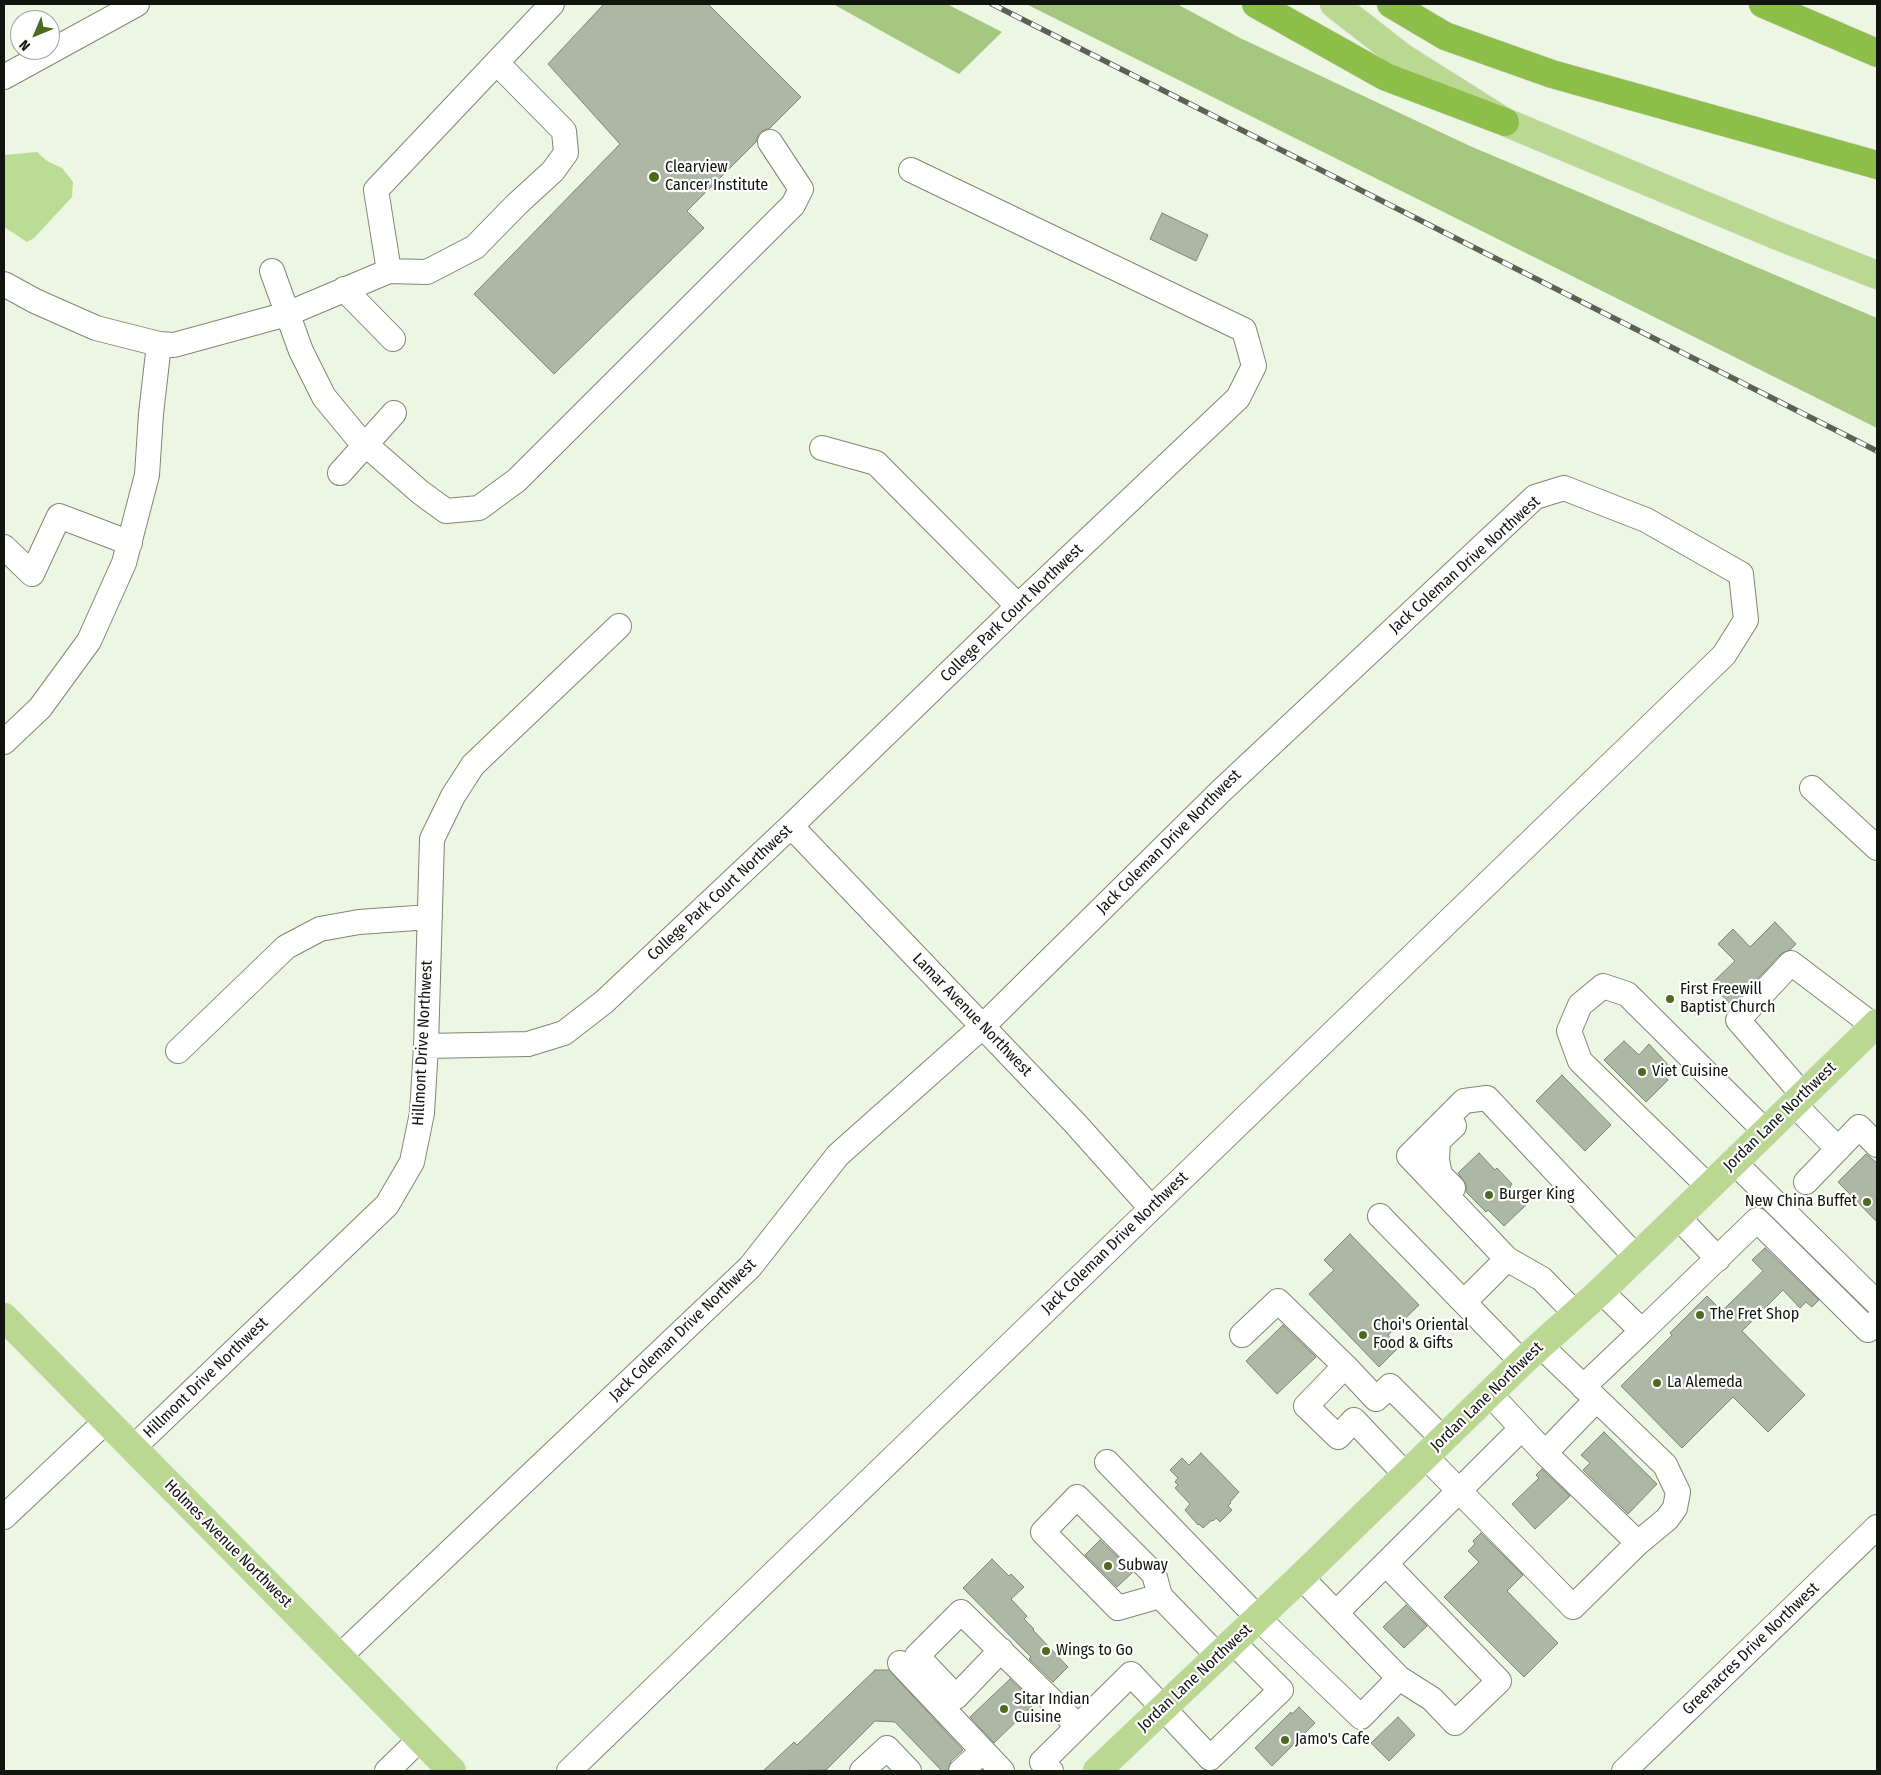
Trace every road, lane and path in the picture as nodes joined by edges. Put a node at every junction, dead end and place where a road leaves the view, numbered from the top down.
1 (137, 4) edge
2 (552, 4) edge
3 (1256, 4) edge
4 (1334, 4) edge
5 (1391, 4) edge
6 (1763, 4) edge
7 (1877, 53) edge
8 (497, 63) junction
9 (4, 77) edge
10 (1505, 122) junction
11 (770, 142) dead end
12 (1877, 165) edge
13 (911, 170) dead end
14 (272, 271) dead end
15 (389, 271) junction
16 (1877, 275) edge
17 (4, 284) edge
18 (344, 289) junction
19 (288, 314) junction
20 (393, 339) dead end
21 (158, 344) junction
22 (394, 413) dead end
23 (366, 445) junction
24 (822, 448) dead end
25 (340, 473) dead end
26 (130, 542) junction
27 (4, 547) edge
28 (1018, 606) junction
29 (619, 626) dead end
30 (4, 742) edge
31 (1812, 788) dead end
32 (791, 826) junction
33 (1877, 847) edge
34 (430, 917) junction
35 (1876, 1024) edge
36 (983, 1026) junction
37 (426, 1046) junction
38 (178, 1050) dead end
39 (1798, 1100) junction
40 (1766, 1132) junction
41 (1877, 1145) edge
42 (1838, 1149) junction
43 (1734, 1162) junction
44 (1806, 1182) dead end
45 (1709, 1187) junction
46 (1151, 1208) junction
47 (1380, 1216) dead end
48 (1678, 1217) junction
49 (1636, 1257) junction
50 (1507, 1259) junction
51 (1718, 1259) junction
52 (1601, 1291) junction
53 (1464, 1302) junction
54 (1877, 1303) edge
55 (1576, 1314) junction
56 (4, 1316) edge
57 (1877, 1321) edge
58 (1642, 1331) junction
59 (1242, 1335) dead end
60 (1531, 1354) junction
61 (1346, 1366) junction
62 (1590, 1393) junction
63 (1490, 1394) junction
64 (1376, 1399) junction
65 (1354, 1420) junction
66 (106, 1421) junction
67 (1522, 1428) junction
68 (133, 1448) junction
69 (1546, 1453) junction
70 (1425, 1457) junction
71 (1107, 1462) dead end
72 (1459, 1491) junction
73 (4, 1517) edge
74 (1877, 1527) edge
75 (1638, 1543) junction
76 (1386, 1564) junction
77 (1301, 1577) junction
78 (1160, 1596) junction
79 (1336, 1614) junction
80 (1258, 1618) junction
81 (1226, 1649) junction
82 (1001, 1650) dead end
83 (339, 1657) junction
84 (900, 1663) dead end
85 (1399, 1678) junction
86 (1164, 1708) junction
87 (1078, 1726) junction
88 (420, 1739) junction
89 (983, 1751) junction
90 (387, 1771) edge
91 (452, 1771) edge
92 (569, 1771) edge
93 (862, 1771) edge
94 (910, 1771) edge
95 (961, 1771) edge
96 (1002, 1771) edge
97 (1051, 1771) edge
98 (1097, 1771) edge
99 (1624, 1771) edge

1 - 9 street
2 - 8 street
3 - 10 highway
4 - 10 main road
5 - 12 highway
6 - 7 highway
8 - 15 street
8 - 15 street
10 - 16 main road
11 - 23 street
13 - 28 street, College Park Court Northwest
14 - 19 street
15 - 18 street
17 - 21 street
18 - 19 street
18 - 20 street
19 - 21 street
19 - 23 street
21 - 26 street
22 - 23 street
23 - 25 street
24 - 28 street
26 - 27 street
26 - 30 street
28 - 32 street, College Park Court Northwest
29 - 34 street, Hillmont Drive Northwest
31 - 33 street
32 - 36 street, Lamar Avenue Northwest
32 - 37 street, College Park Court Northwest
34 - 37 street, Hillmont Drive Northwest
34 - 38 street
35 - 39 main road, Jordan Lane Northwest
35 - 39 street
36 - 46 street, Lamar Avenue Northwest
36 - 46 street, Jack Coleman Drive Northwest
36 - 83 street, Jack Coleman Drive Northwest
37 - 68 street, Hillmont Drive Northwest
39 - 40 main road, Jordan Lane Northwest
39 - 42 street
40 - 43 main road, Jordan Lane Northwest
40 - 45 street
41 - 42 street
42 - 44 street
43 - 45 main road, Jordan Lane Northwest
43 - 54 street
45 - 48 main road, Jordan Lane Northwest
46 - 92 street, Jack Coleman Drive Northwest
47 - 53 street
48 - 49 main road, Jordan Lane Northwest
48 - 51 street
49 - 50 street
49 - 52 main road, Jordan Lane Northwest
50 - 53 street
50 - 55 street
51 - 57 street
51 - 58 street
52 - 55 main road, Jordan Lane Northwest
52 - 58 street
53 - 60 street
55 - 60 main road, Jordan Lane Northwest
56 - 66 main road, Holmes Avenue Northwest
58 - 62 street
59 - 61 street
60 - 62 street
60 - 63 main road, Jordan Lane Northwest
61 - 64 street
61 - 65 street
62 - 69 street
62 - 75 street
63 - 67 street
63 - 70 main road, Jordan Lane Northwest
64 - 65 street
64 - 70 street
65 - 70 street
66 - 68 main road, Holmes Avenue Northwest
66 - 73 street
67 - 69 street
67 - 72 street
68 - 83 main road, Holmes Avenue Northwest
69 - 75 street
70 - 72 street
70 - 77 main road, Jordan Lane Northwest
71 - 80 street
72 - 75 street
72 - 76 street
74 - 99 street, Greenacres Drive Northwest
76 - 79 street
76 - 85 street
77 - 79 street
77 - 80 main road, Jordan Lane Northwest
78 - 78 street
78 - 81 street
79 - 85 street
80 - 81 main road, Jordan Lane Northwest
80 - 85 street
81 - 86 main road, Jordan Lane Northwest
81 - 86 street
82 - 87 street
83 - 88 main road, Holmes Avenue Northwest
84 - 89 street
86 - 87 street
86 - 98 main road, Jordan Lane Northwest
87 - 97 street
88 - 90 street
88 - 91 main road, Holmes Avenue Northwest
89 - 95 street
89 - 96 street
93 - 94 street

